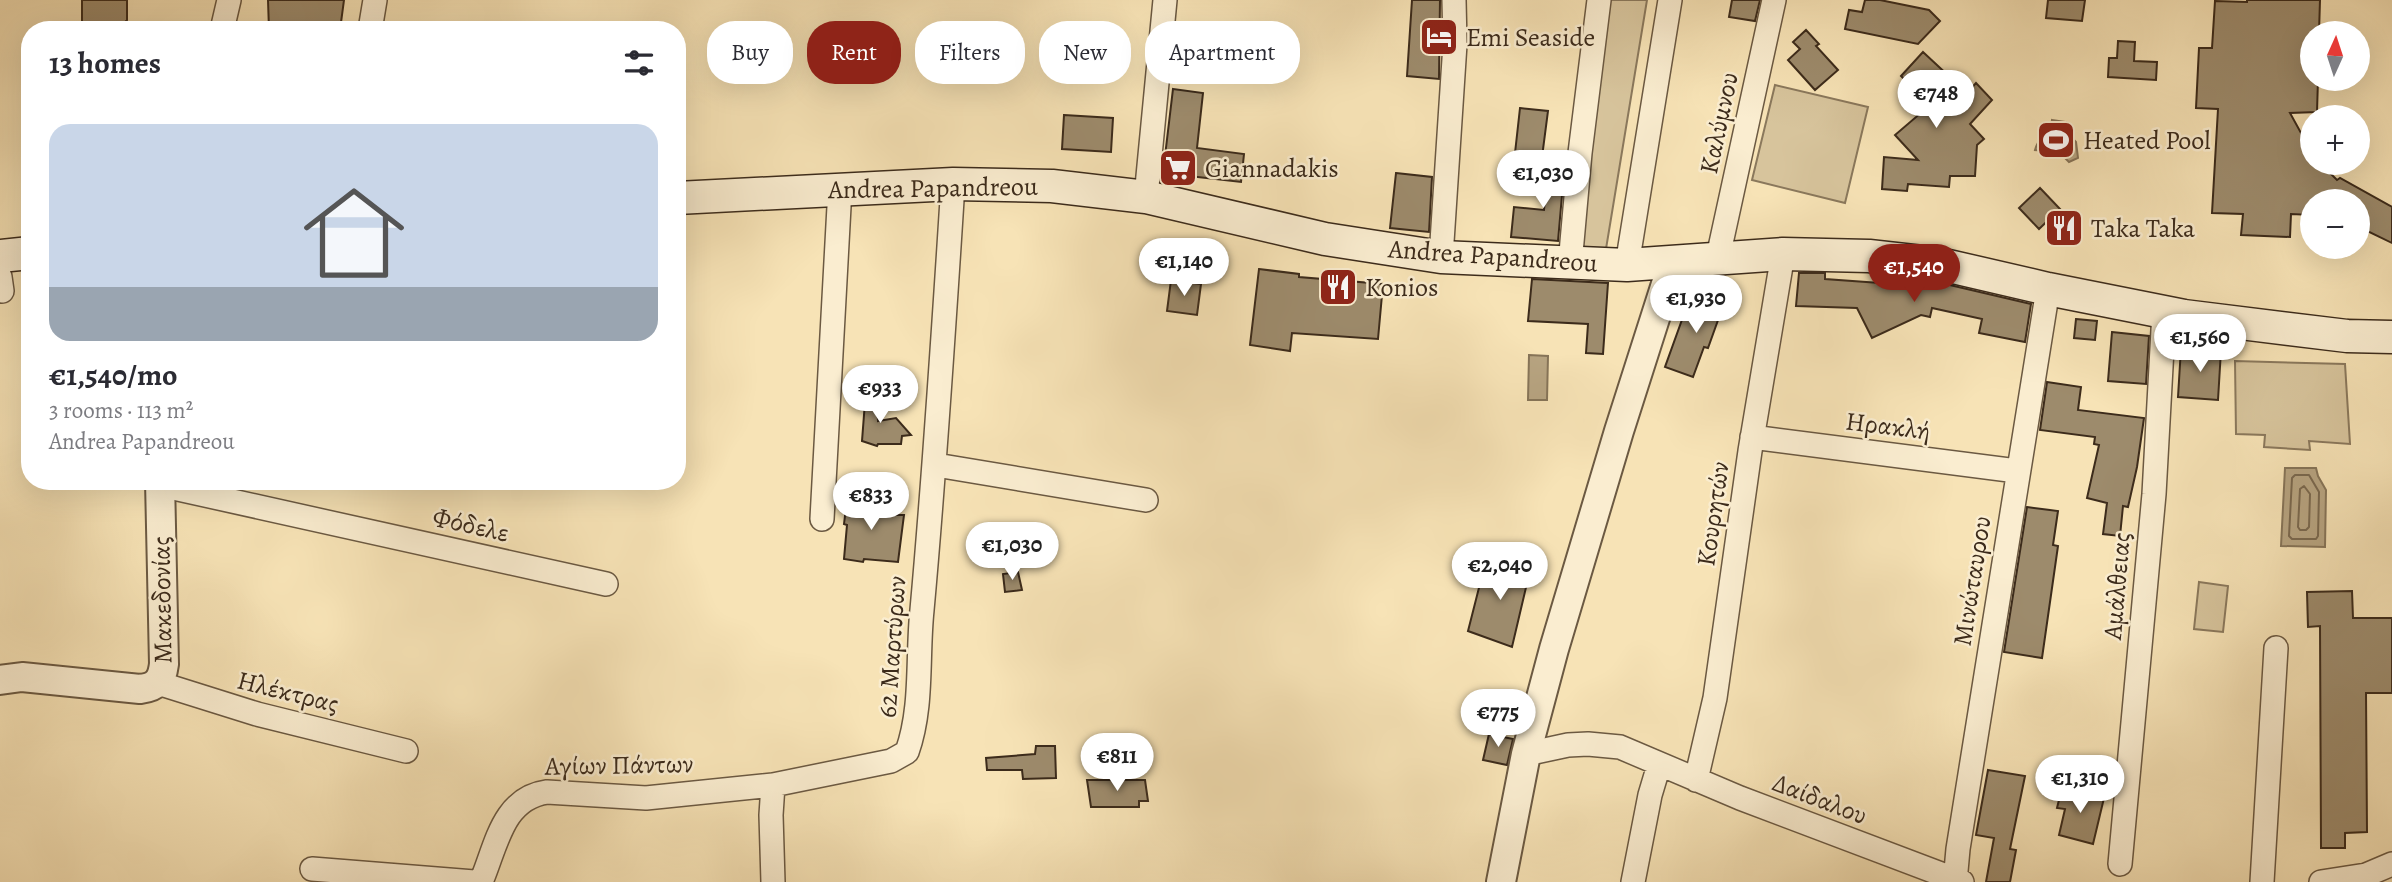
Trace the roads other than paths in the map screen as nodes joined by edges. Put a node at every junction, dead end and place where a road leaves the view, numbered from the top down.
1 (229, 0) edge
2 (375, 0) edge
3 (1165, 0) edge
4 (1454, 0) edge
5 (1599, 0) edge
6 (1670, 0) edge
7 (1774, 0) edge
8 (224, 21) edge
9 (372, 21) edge
10 (953, 184) junction
11 (840, 188) junction
12 (686, 197) edge
13 (1146, 197) junction
14 (21, 254) edge
15 (1783, 254) junction
16 (0, 256) edge
17 (1441, 257) junction
18 (1718, 257) junction
19 (1673, 262) junction
20 (1570, 264) junction
21 (1627, 265) junction
22 (2048, 289) junction
23 (2164, 312) junction
24 (2392, 337) edge
25 (1752, 438) junction
26 (936, 465) junction
27 (2017, 471) junction
28 (160, 490) edge
29 (191, 490) edge
30 (1146, 500) dead end
31 (822, 519) dead end
32 (606, 584) dead end
33 (2276, 649) dead end
34 (0, 680) edge
35 (158, 683) junction
36 (406, 751) dead end
37 (1526, 754) junction
38 (1659, 765) junction
39 (1696, 780) junction
40 (773, 785) junction
41 (2120, 864) dead end
42 (2392, 864) edge
43 (313, 869) dead end
44 (2366, 878) edge
45 (1957, 881) edge
46 (474, 882) edge
47 (773, 882) edge
48 (1501, 882) edge
49 (1633, 882) edge
50 (2262, 882) edge
51 (2321, 882) edge

1 - 8 street
2 - 9 street
3 - 13 street
4 - 17 street
5 - 20 street
6 - 21 street
7 - 18 street, Καλύμνου
10 - 11 main road, Andrea Papandreou
10 - 13 main road, Andrea Papandreou
10 - 26 street, 62 Μαρτύρων
11 - 12 main road, Andrea Papandreou
11 - 31 street
13 - 17 main road, Andrea Papandreou
14 - 16 main road
15 - 18 main road, Andrea Papandreou
15 - 22 main road, Andrea Papandreou
15 - 25 street, Κουρητών
17 - 20 main road, Andrea Papandreou
18 - 19 main road, Andrea Papandreou
19 - 21 main road, Andrea Papandreou
19 - 37 street
20 - 21 main road, Andrea Papandreou
22 - 23 main road, Andrea Papandreou
22 - 27 street, Μινώταυρου
23 - 24 main road, Andrea Papandreou
23 - 41 street, Αμάλθειας
25 - 27 street, Ηρακλή
25 - 39 street, Κουρητών
26 - 30 street
26 - 40 street, 62 Μαρτύρων
27 - 45 street, Μινώταυρου
28 - 35 street, Μακεδονίας
29 - 32 street, Φόδελε
33 - 50 street
34 - 35 street, Μακεδονίας
35 - 36 street, Ηλέκτρας
37 - 38 street, Δαίδαλου
37 - 48 street
38 - 39 street, Δαίδαλου
38 - 49 street
39 - 45 street, Δαίδαλου
40 - 46 street, Αγίων Πάντων
40 - 47 street
42 - 44 street
43 - 46 street, Αγίων Πάντων
44 - 51 street

